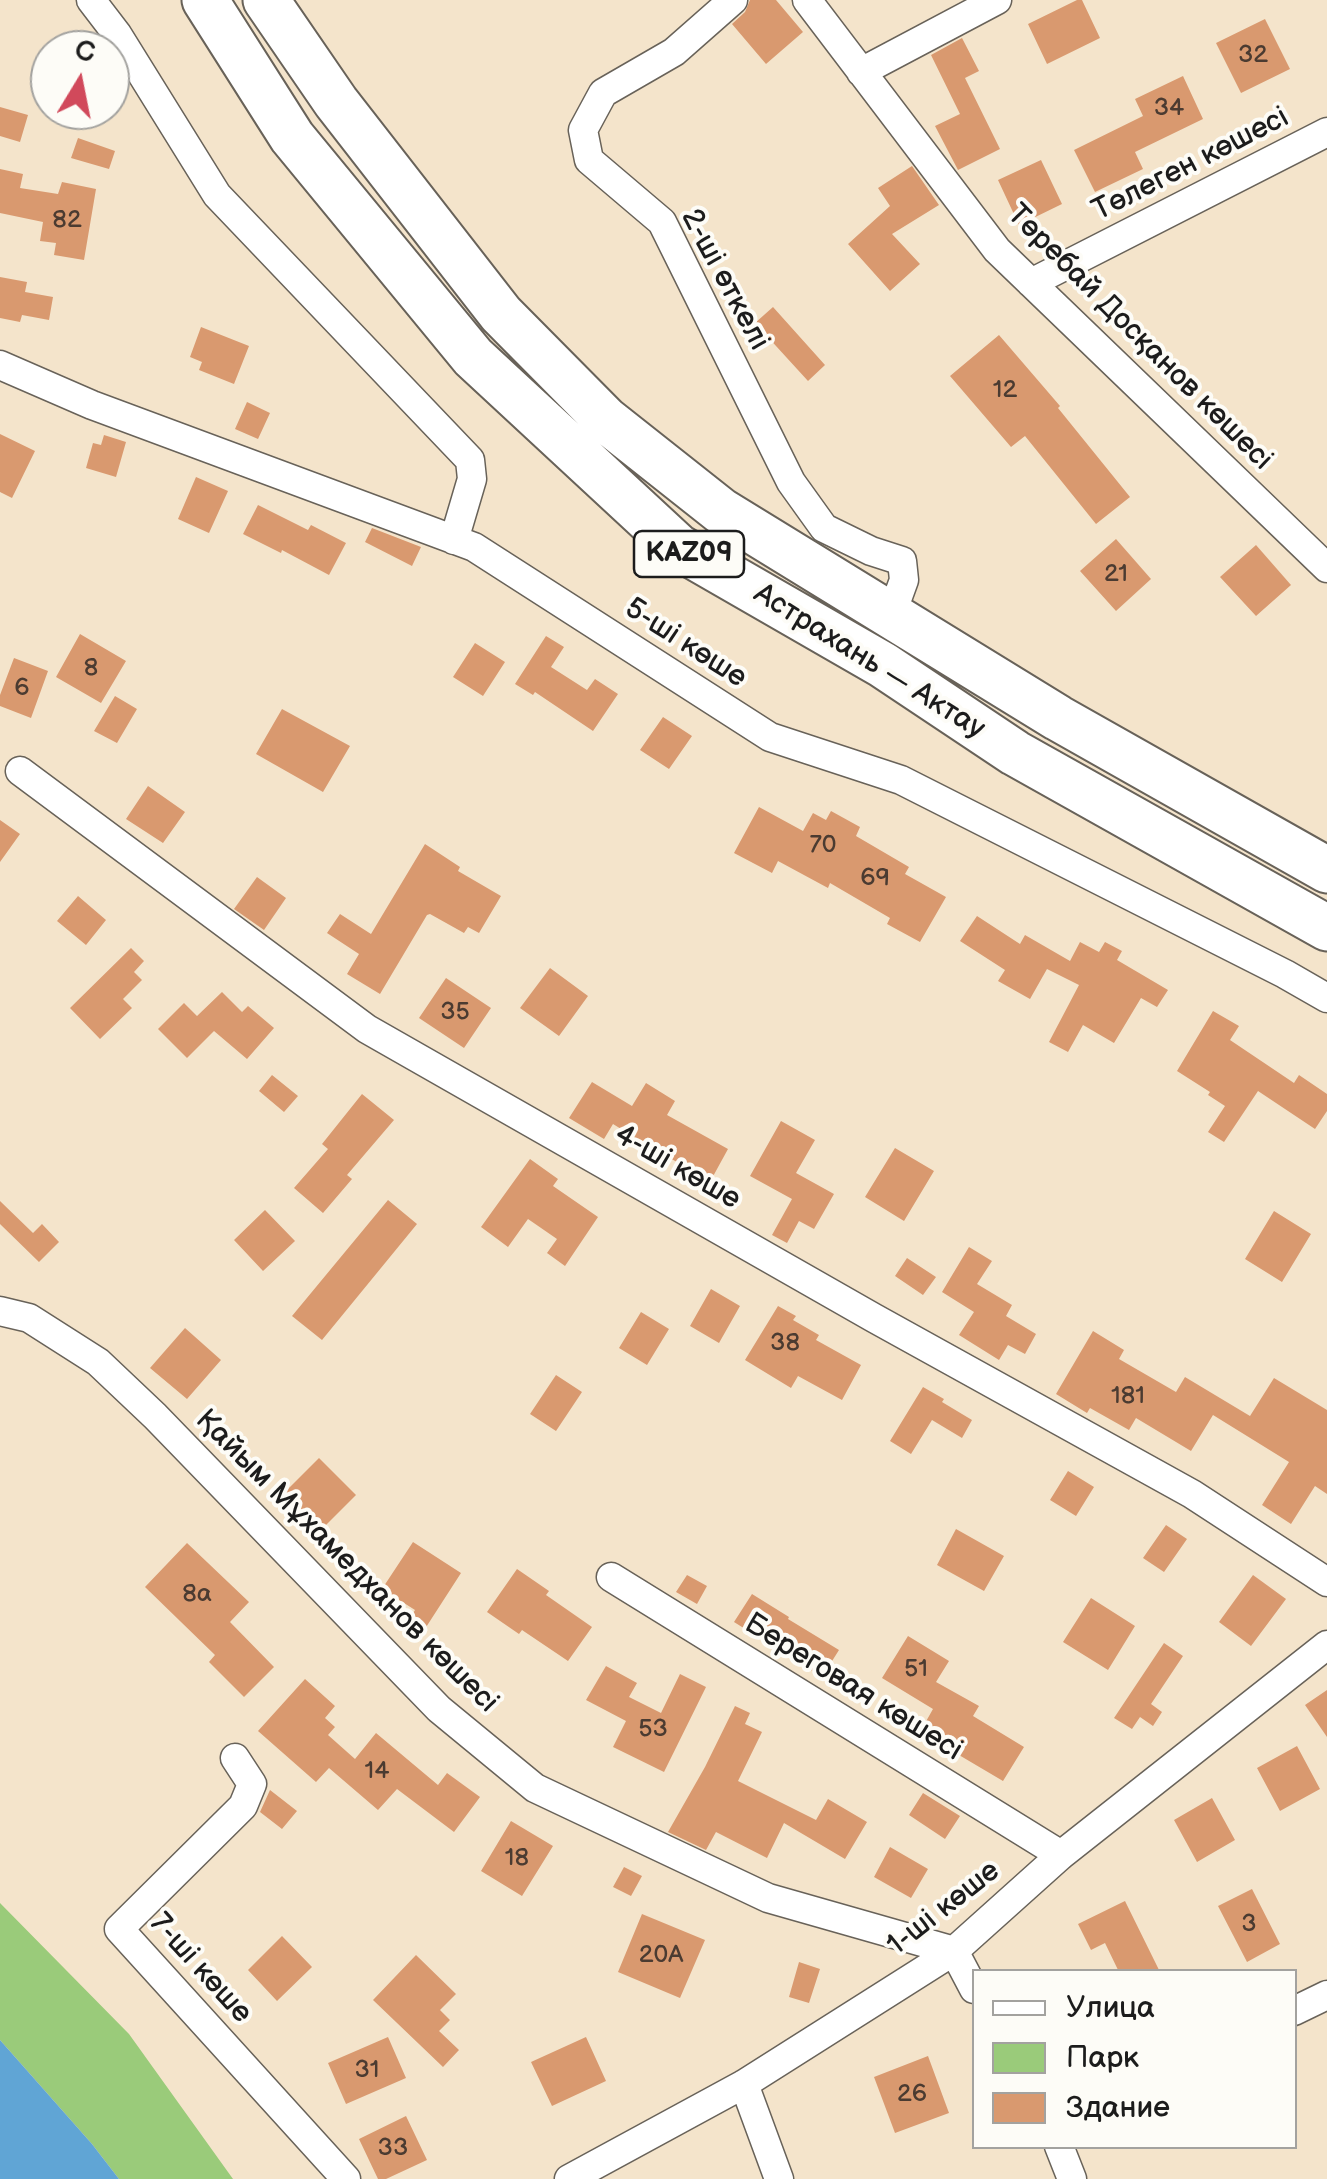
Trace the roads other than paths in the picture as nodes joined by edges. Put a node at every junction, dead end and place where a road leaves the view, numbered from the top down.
1 (91, 0) edge
2 (205, 0) edge
3 (266, 0) edge
4 (733, 0) edge
5 (808, 0) edge
6 (997, 0) edge
7 (862, 72) junction
8 (1327, 132) edge
9 (1031, 283) junction
10 (0, 365) edge
11 (454, 540) junction
12 (1327, 568) edge
13 (891, 616) junction
14 (20, 771) dead end
15 (1327, 870) edge
16 (1327, 928) edge
17 (1327, 998) edge
18 (0, 1312) edge
19 (611, 1577) dead end
20 (1327, 1582) edge
21 (1327, 1645) edge
22 (235, 1758) dead end
23 (1061, 1855) junction
24 (954, 1951) junction
25 (972, 1985) edge
26 (1327, 1995) edge
27 (1297, 2010) edge
28 (744, 2084) junction
29 (1060, 2149) edge
30 (346, 2179) edge
31 (569, 2179) edge
32 (779, 2179) edge
33 (1072, 2179) edge

1 - 11 street
2 - 16 highway, Астрахань — Актау / KAZ09
3 - 13 highway, Астрахань — Актау / KAZ09
4 - 13 street, 2-ші өткелі
5 - 7 street, Төребай Досқанов көшесі
6 - 7 street
7 - 9 street, Төребай Досқанов көшесі
8 - 9 street, Төлеген көшесі
9 - 12 street, Төребай Досқанов көшесі
10 - 11 street, 5-шi көше
11 - 17 street, 5-шi көше
13 - 15 highway, Астрахань — Актау / KAZ09
14 - 20 street, 4-шi көше
18 - 24 street, Қайым Мұхамедханов көшесi
19 - 23 street, Береговая көшесі
21 - 23 street, 1-ші көше
22 - 30 street, 7-шi көше
23 - 24 street, 1-ші көше
24 - 25 street
24 - 28 street, 1-ші көше
26 - 27 street
28 - 31 street, 1-ші көше
28 - 32 street
29 - 33 street

